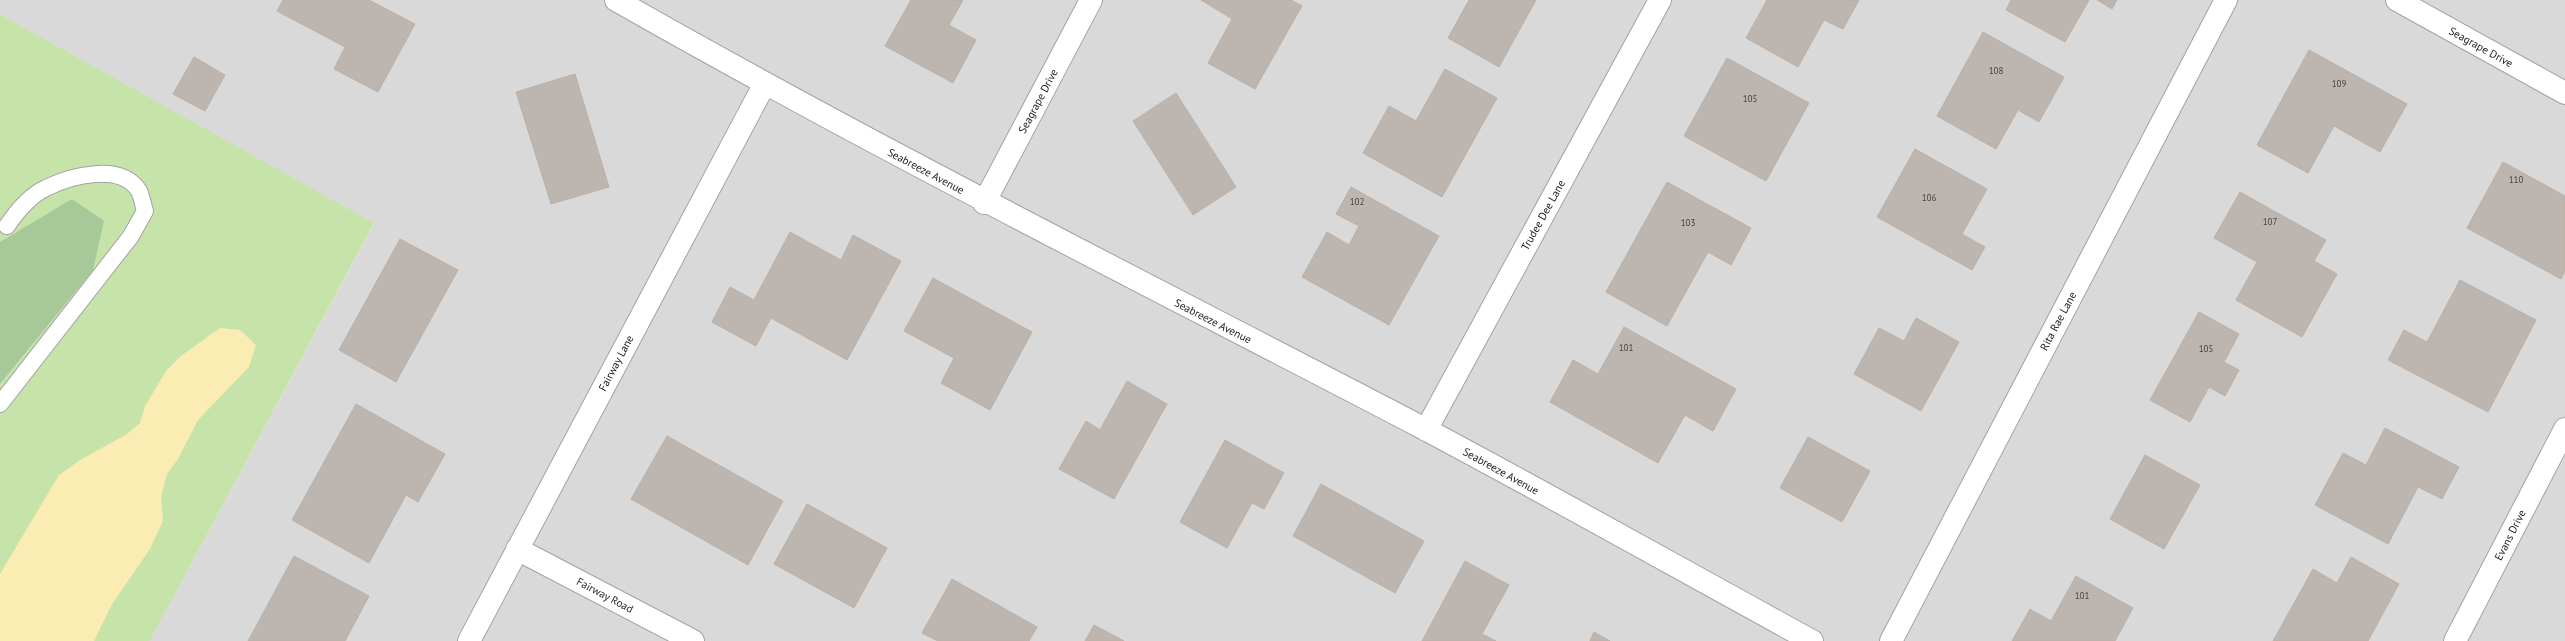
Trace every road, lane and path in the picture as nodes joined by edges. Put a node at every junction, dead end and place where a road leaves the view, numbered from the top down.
1 (616, 0) edge
2 (1091, 0) edge
3 (1660, 0) edge
4 (2226, 0) edge
5 (2397, 0) edge
6 (764, 85) junction
7 (2565, 94) edge
8 (984, 203) junction
9 (7, 226) dead end
10 (0, 404) edge
11 (2565, 429) edge
12 (1426, 430) junction
13 (517, 549) junction
14 (469, 641) edge
15 (693, 641) edge
16 (1812, 641) edge
17 (1891, 641) edge
18 (2455, 641) edge

1 - 6 street, Seabreeze Avenue
2 - 8 street, Seagrape Drive
3 - 12 street, Trudee Dee Lane
4 - 17 street, Rita Rae Lane
5 - 7 street, Seagrape Drive
6 - 8 street, Seabreeze Avenue
6 - 13 street, Fairway Lane
8 - 12 street, Seabreeze Avenue
9 - 10 lane
11 - 18 street, Evans Drive
12 - 16 street, Seabreeze Avenue
13 - 14 street, Fairway Lane
13 - 15 street, Fairway Road

